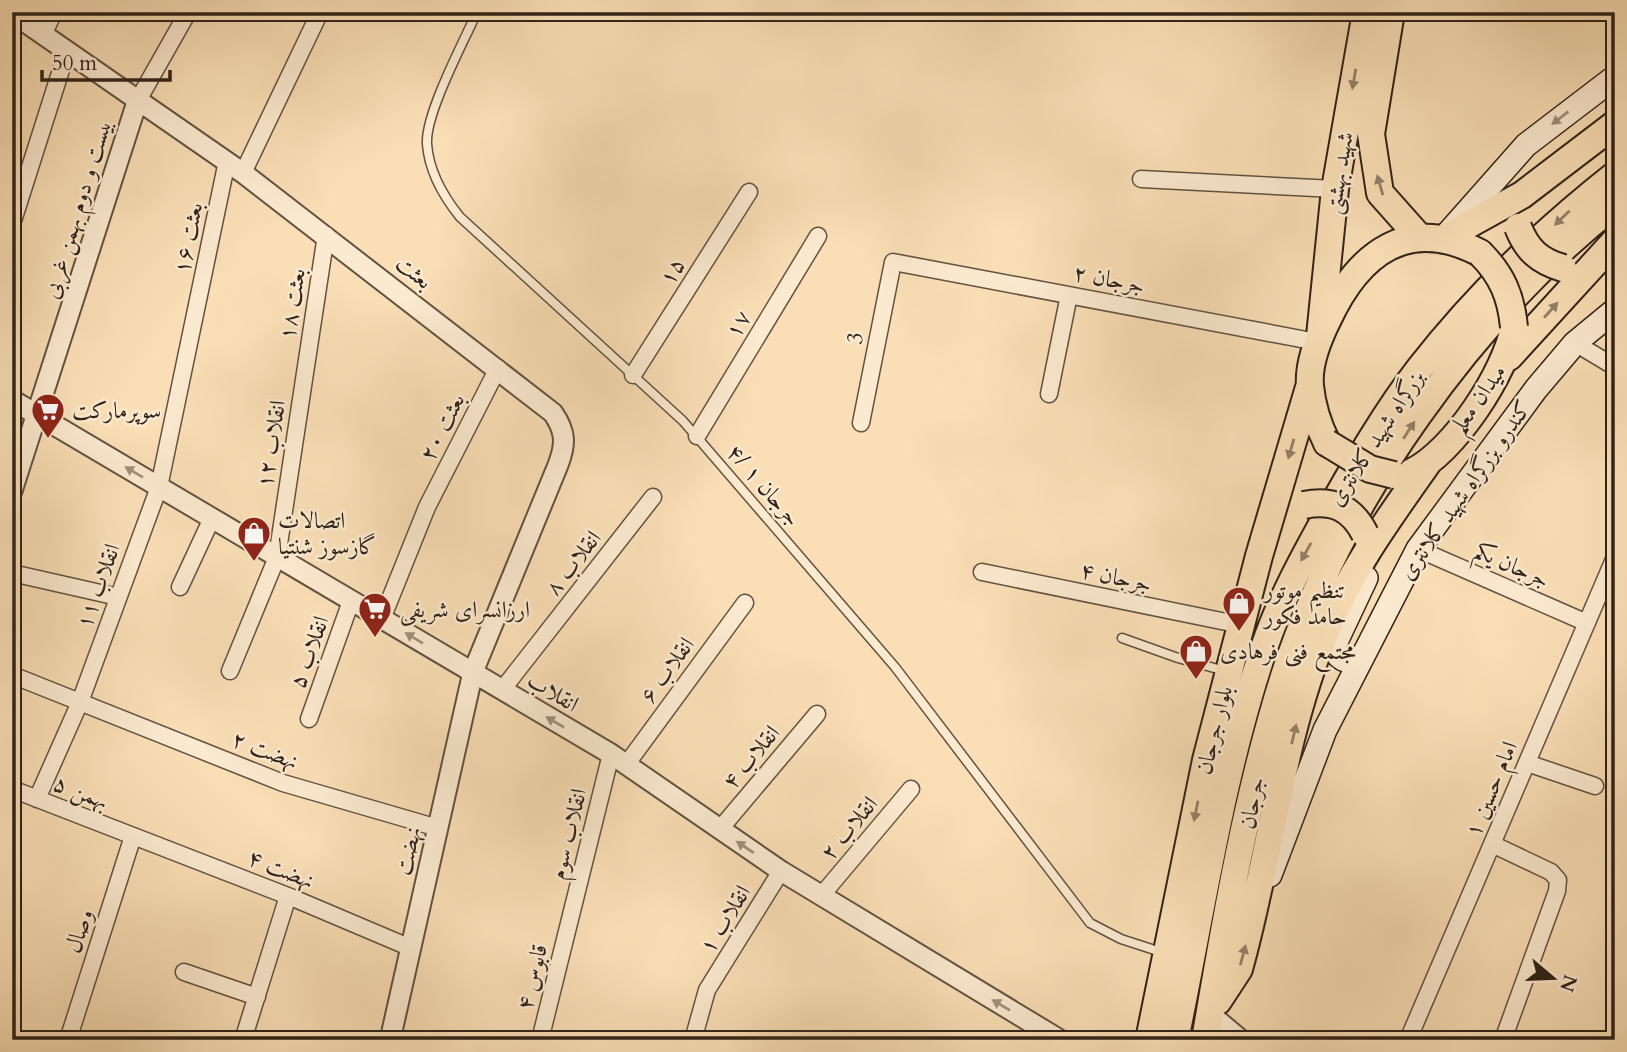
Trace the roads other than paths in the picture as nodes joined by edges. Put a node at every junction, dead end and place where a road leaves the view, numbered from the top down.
1 (54, 12) edge
2 (188, 12) edge
3 (320, 12) edge
4 (477, 12) edge
5 (1366, 12) edge
6 (1391, 12) edge
7 (12, 13) edge
8 (43, 35) junction
9 (67, 51) junction
10 (1615, 77) edge
11 (136, 102) junction
12 (1615, 124) edge
13 (227, 161) junction
14 (243, 173) junction
15 (1615, 175) edge
16 (1141, 179) dead end
17 (1335, 189) junction
18 (749, 192) dead end
19 (1522, 195) junction
20 (1615, 204) edge
21 (12, 223) edge
22 (326, 235) junction
23 (818, 236) dead end
24 (1432, 238) junction
25 (1615, 242) edge
26 (893, 262) joint
27 (1594, 262) junction
28 (1069, 295) junction
29 (1611, 319) edge
30 (1319, 339) junction
31 (1576, 343) junction
32 (1506, 361) junction
33 (498, 368) junction
34 (1615, 368) edge
35 (633, 375) junction
36 (304, 379) joint
37 (1310, 384) junction
38 (1049, 394) dead end
39 (12, 400) edge
40 (38, 415) junction
41 (861, 423) dead end
42 (697, 436) junction
43 (1413, 472) junction
44 (159, 487) junction
45 (12, 491) edge
46 (653, 497) dead end
47 (212, 518) junction
48 (1365, 541) junction
49 (1418, 549) junction
50 (1259, 556) junction
51 (277, 557) junction
52 (1615, 557) edge
53 (982, 572) dead end
54 (12, 573) edge
55 (1326, 573) joint
56 (180, 587) dead end
57 (118, 597) junction
58 (351, 601) junction
59 (746, 603) dead end
60 (382, 619) junction
61 (1587, 623) junction
62 (1241, 625) junction
63 (1122, 638) dead end
64 (1358, 660) junction
65 (230, 671) dead end
66 (1228, 671) junction
67 (473, 672) junction
68 (12, 675) edge
69 (502, 690) junction
70 (80, 702) junction
71 (817, 713) dead end
72 (309, 719) dead end
73 (618, 760) junction
74 (1231, 762) joint
75 (1527, 763) junction
76 (1595, 786) dead end
77 (12, 789) edge
78 (911, 789) dead end
79 (37, 799) junction
80 (438, 828) junction
81 (720, 830) junction
82 (133, 836) junction
83 (1492, 844) junction
84 (782, 871) junction
85 (288, 896) junction
86 (821, 896) junction
87 (569, 925) joint
88 (1251, 925) junction
89 (411, 948) junction
90 (1167, 954) junction
91 (184, 972) dead end
92 (257, 997) junction
93 (1208, 1027) edge
94 (12, 1038) edge
95 (18, 1040) edge
96 (68, 1040) edge
97 (243, 1040) edge
98 (390, 1040) edge
99 (540, 1040) edge
100 (693, 1040) edge
101 (1060, 1040) edge
102 (1149, 1040) edge
103 (1175, 1040) edge
104 (1241, 1040) edge
105 (1408, 1040) edge
106 (1503, 1040) edge

1 - 8 street
2 - 11 street
3 - 14 street
4 - 35 lane, جرجان ۱ /۴
5 -> 17 main road, شهید بهشتی
24 -> 6 main road, شهید بهشتی
7 - 8 street, بعثت
8 - 9 street, بعثت
9 - 11 street, بعثت
9 - 21 street
10 -> 24 main road
11 - 13 street, بعثت
11 - 40 street, بیست و دوم بهمن غربی
12 - 19 main road
13 - 14 street, بعثت
13 - 44 street, ۱۶ بعثت
14 - 22 street, بعثت
15 -> 74 main road, بزرگراه شهید کلانتری
16 - 17 street
17 - 30 main road, شهید بهشتی
18 - 35 street, ۱۵
19 - 24 main road
19 - 27 main road, bridge
55 -> 20 main road, بزرگراه شهید کلانتری
22 - 33 street, بعثت
22 - 36 street, ۱۸ بعثت
23 - 42 street, ۱۷
24 - 30 main road
24 - 32 main road, میدان معلم, bridge
25 - 27 main road
26 - 28 street, جرجان ۲
26 - 41 street, 3
32 -> 27 main road
28 - 30 street, جرجان ۲
28 - 38 street
29 - 31 main road, کندرو بزرگراه شهید کلانتری
30 - 37 main road
31 - 34 street
31 - 49 main road, کندرو بزرگراه شهید کلانتری
32 - 43 main road, میدان معلم
33 - 60 street, ۲۰ بعثت
33 - 67 street, بعثت
35 - 42 lane, جرجان ۱ /۴
36 - 51 street, ۱۲ انقلاب
37 - 43 main road, bridge
37 -> 50 main road, بلوار جرجان
39 - 40 street, انقلاب
44 -> 40 street, انقلاب
40 - 45 street, بیست و دوم بهمن غربی
42 - 90 lane, جرجان ۱ /۴
43 - 48 main road
43 - 64 main road
44 - 47 street, انقلاب
44 - 57 street, ۱۱ انقلاب
46 - 69 street, ۸ انقلاب
47 - 51 street, انقلاب
47 - 56 street
48 - 50 main road, bridge
88 -> 48 main road
49 - 61 street, جرجان یکم
49 - 64 main road, کندرو بزرگراه شهید کلانتری
50 - 62 main road, بلوار جرجان
51 - 58 street, انقلاب
51 - 65 street, ۱۲ انقلاب
52 - 61 street, امام حسین ۱
53 - 62 street, ۴ جرجان
54 - 57 street
55 - 93 main road, جرجان
57 - 70 street, ۱۱ انقلاب
58 - 60 street, انقلاب
58 - 72 street, ۵ انقلاب
59 - 73 street, ۶ انقلاب
67 -> 60 street, انقلاب
61 - 75 street, امام حسین ۱
62 - 66 main road, بلوار جرجان
63 - 66 lane
64 - 88 main road, کندرو بزرگراه شهید کلانتری
66 -> 90 main road, بلوار جرجان
67 - 69 street, انقلاب
67 - 80 street, نهضت
68 - 70 street, ۲ نهضت
73 -> 69 street, انقلاب
70 - 79 street, ۱۱ انقلاب
70 - 80 street, ۲ نهضت
71 - 81 street, ۴ انقلاب
73 - 81 street, انقلاب
73 - 87 street, انقلاب سوم
74 - 103 main road, جرجان
75 - 76 street
75 - 83 street, امام حسین ۱
77 - 79 street, ۵ بهمن
78 - 86 street, ۲ انقلاب
79 - 82 street, ۵ بهمن
80 - 89 street, نهضت
84 -> 81 street, انقلاب
82 - 85 street, ۴ نهضت
82 - 96 street, وصال
83 - 105 street, امام حسین ۱
83 - 106 street
84 - 86 street, انقلاب
84 - 100 street, انقلاب ۱
85 - 89 street, ۴ نهضت
85 - 92 street
101 -> 86 street, انقلاب
87 - 99 street, ۴ قابوس
93 -> 88 main road
89 - 98 street, نهضت
90 - 102 main road, بلوار جرجان
91 - 92 street
92 - 97 street
93 - 104 street
94 - 95 street

